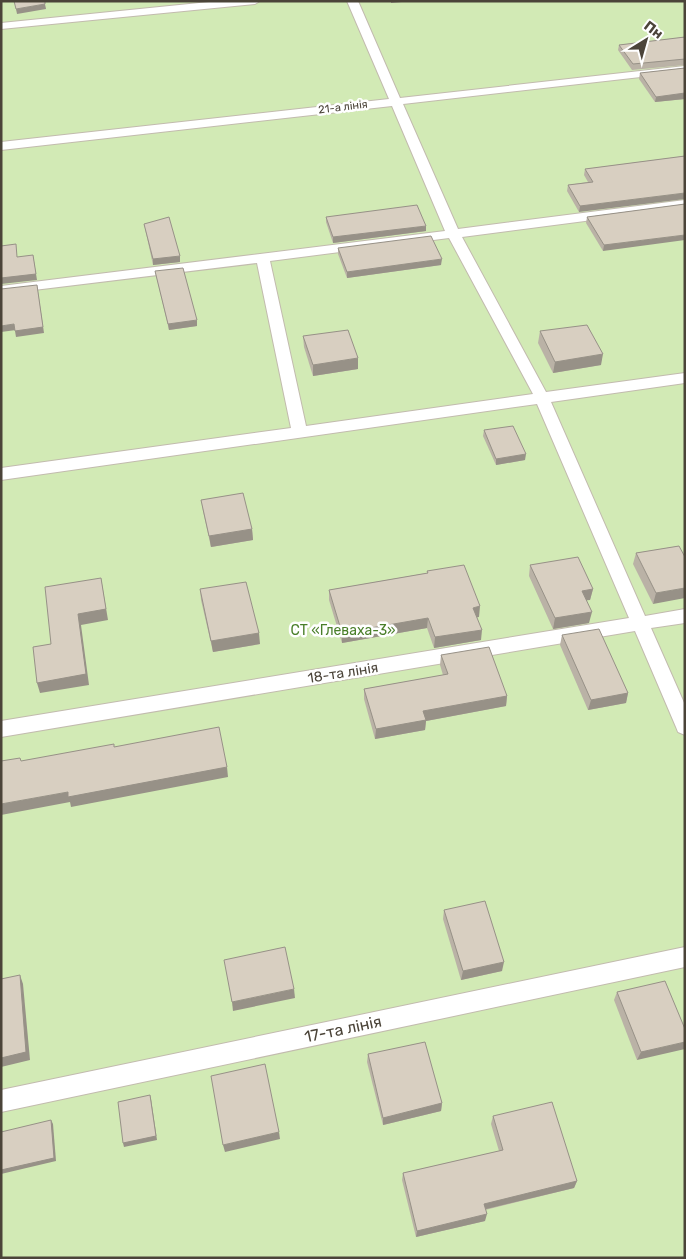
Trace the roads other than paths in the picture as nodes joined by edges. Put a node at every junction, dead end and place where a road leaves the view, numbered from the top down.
1 (255, 1) edge
2 (352, 1) edge
3 (1, 26) edge
4 (685, 69) edge
5 (394, 101) junction
6 (1, 146) edge
7 (685, 204) edge
8 (453, 233) junction
9 (263, 258) junction
10 (1, 290) edge
11 (685, 378) edge
12 (542, 398) junction
13 (300, 432) junction
14 (1, 474) edge
15 (685, 616) edge
16 (641, 624) junction
17 (685, 727) edge
18 (1, 729) edge
19 (685, 957) edge
20 (1, 1101) edge

1 - 3 lane
2 - 5 lane
4 - 5 lane, 21-а лінія
5 - 6 lane, 21-а лінія
5 - 8 lane
7 - 8 lane
8 - 9 lane
8 - 12 lane
9 - 10 lane
9 - 13 lane
11 - 12 lane
12 - 13 lane
12 - 16 lane
13 - 14 lane
15 - 16 lane, 18-та лінія
16 - 17 lane
16 - 18 lane, 18-та лінія
19 - 20 lane, 17-та лінія

